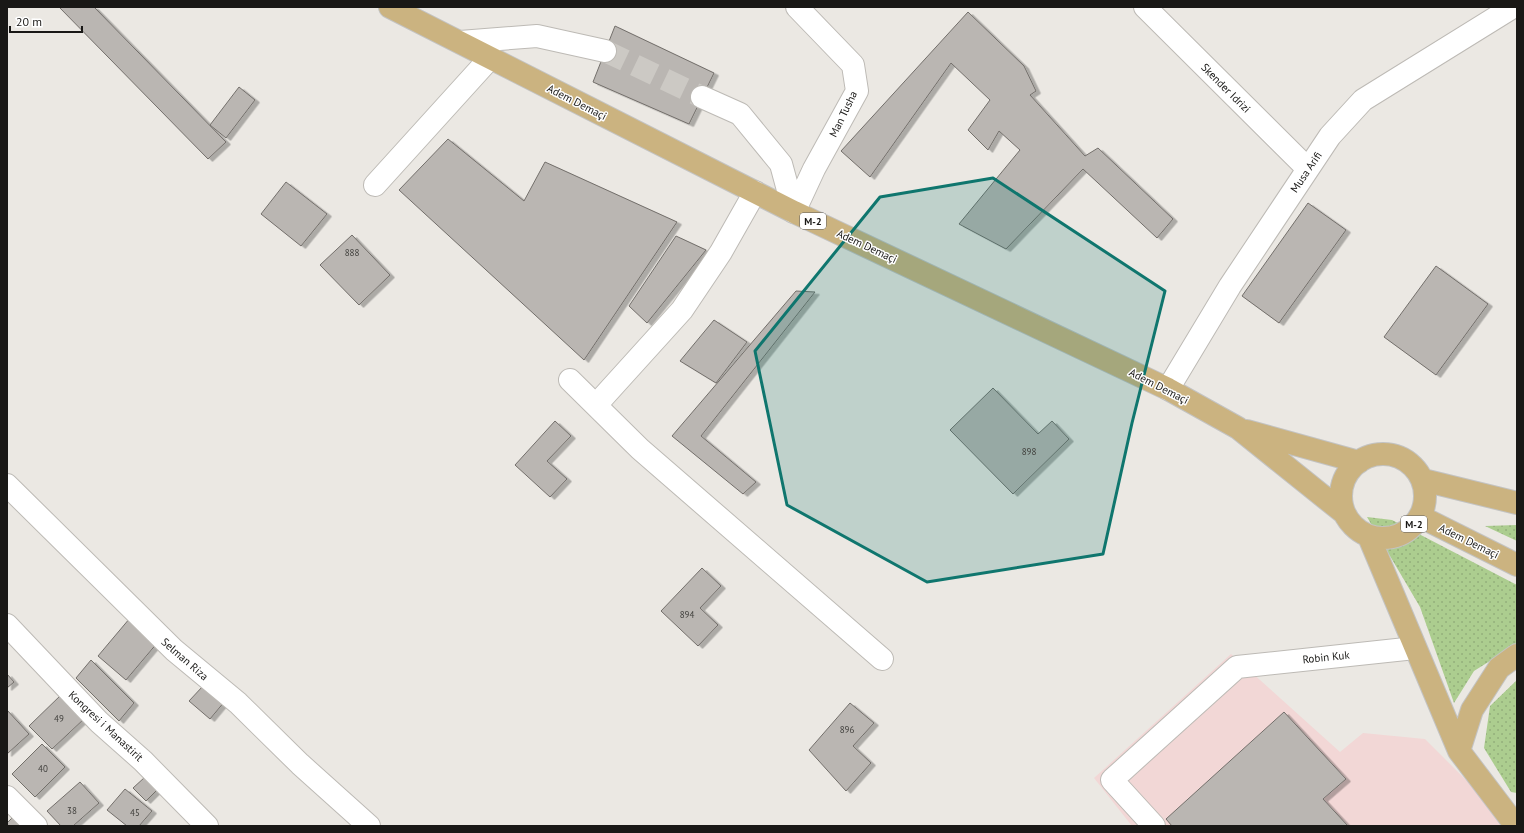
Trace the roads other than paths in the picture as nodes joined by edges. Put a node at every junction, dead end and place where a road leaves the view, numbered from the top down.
1 (390, 7) edge
2 (797, 7) edge
3 (1145, 7) edge
4 (1505, 9) edge
5 (460, 42) junction
6 (605, 51) tunnel mouth
7 (491, 57) junction
8 (702, 96) tunnel mouth
9 (1308, 169) junction
10 (375, 185) dead end
11 (755, 192) junction
12 (794, 212) junction
13 (570, 380) dead end
14 (1168, 389) junction
15 (596, 405) junction
16 (1238, 428) junction
17 (1359, 462) junction
18 (1423, 480) junction
19 (7, 485) edge
20 (1517, 503) edge
21 (1344, 513) junction
22 (1421, 517) junction
23 (1369, 537) junction
24 (1517, 565) edge
25 (7, 625) edge
26 (1415, 648) junction
27 (1517, 655) edge
28 (882, 659) dead end
29 (1459, 751) junction
30 (7, 797) edge
31 (36, 826) edge
32 (207, 826) edge
33 (369, 826) edge
34 (1154, 826) edge
35 (1516, 826) edge

1 - 5 main road, Adem Demaçi / M-2
2 - 12 street, Man Tusha
3 - 9 street, Skender Idrizi
4 - 9 street, Musa Arifi
5 - 6 street
5 - 7 main road, Adem Demaçi / M-2
7 - 10 street
7 - 11 main road, Adem Demaçi / M-2
8 - 12 street
9 - 14 street, Musa Arifi
11 - 12 main road, Adem Demaçi / M-2
11 - 15 street
12 - 14 main road, Adem Demaçi / M-2
13 - 15 street
14 - 16 main road, Adem Demaçi / M-2
15 - 28 street
16 - 17 main road, Adem Demaçi / M-2
16 - 21 main road, Adem Demaçi / M-2
17 - 18 main road, M-2
17 - 21 main road, M-2
18 - 20 main road
18 - 22 main road, M-2
19 - 33 street, Selman Riza
21 - 23 main road, M-2
22 - 23 main road, M-2
22 - 24 main road, Adem Demaçi / M-2
23 - 26 main road
25 - 32 street, Kongresi i Manastirit
26 - 29 main road
26 - 34 street, Robin Kuk
27 - 29 main road
29 - 35 main road
30 - 31 street

